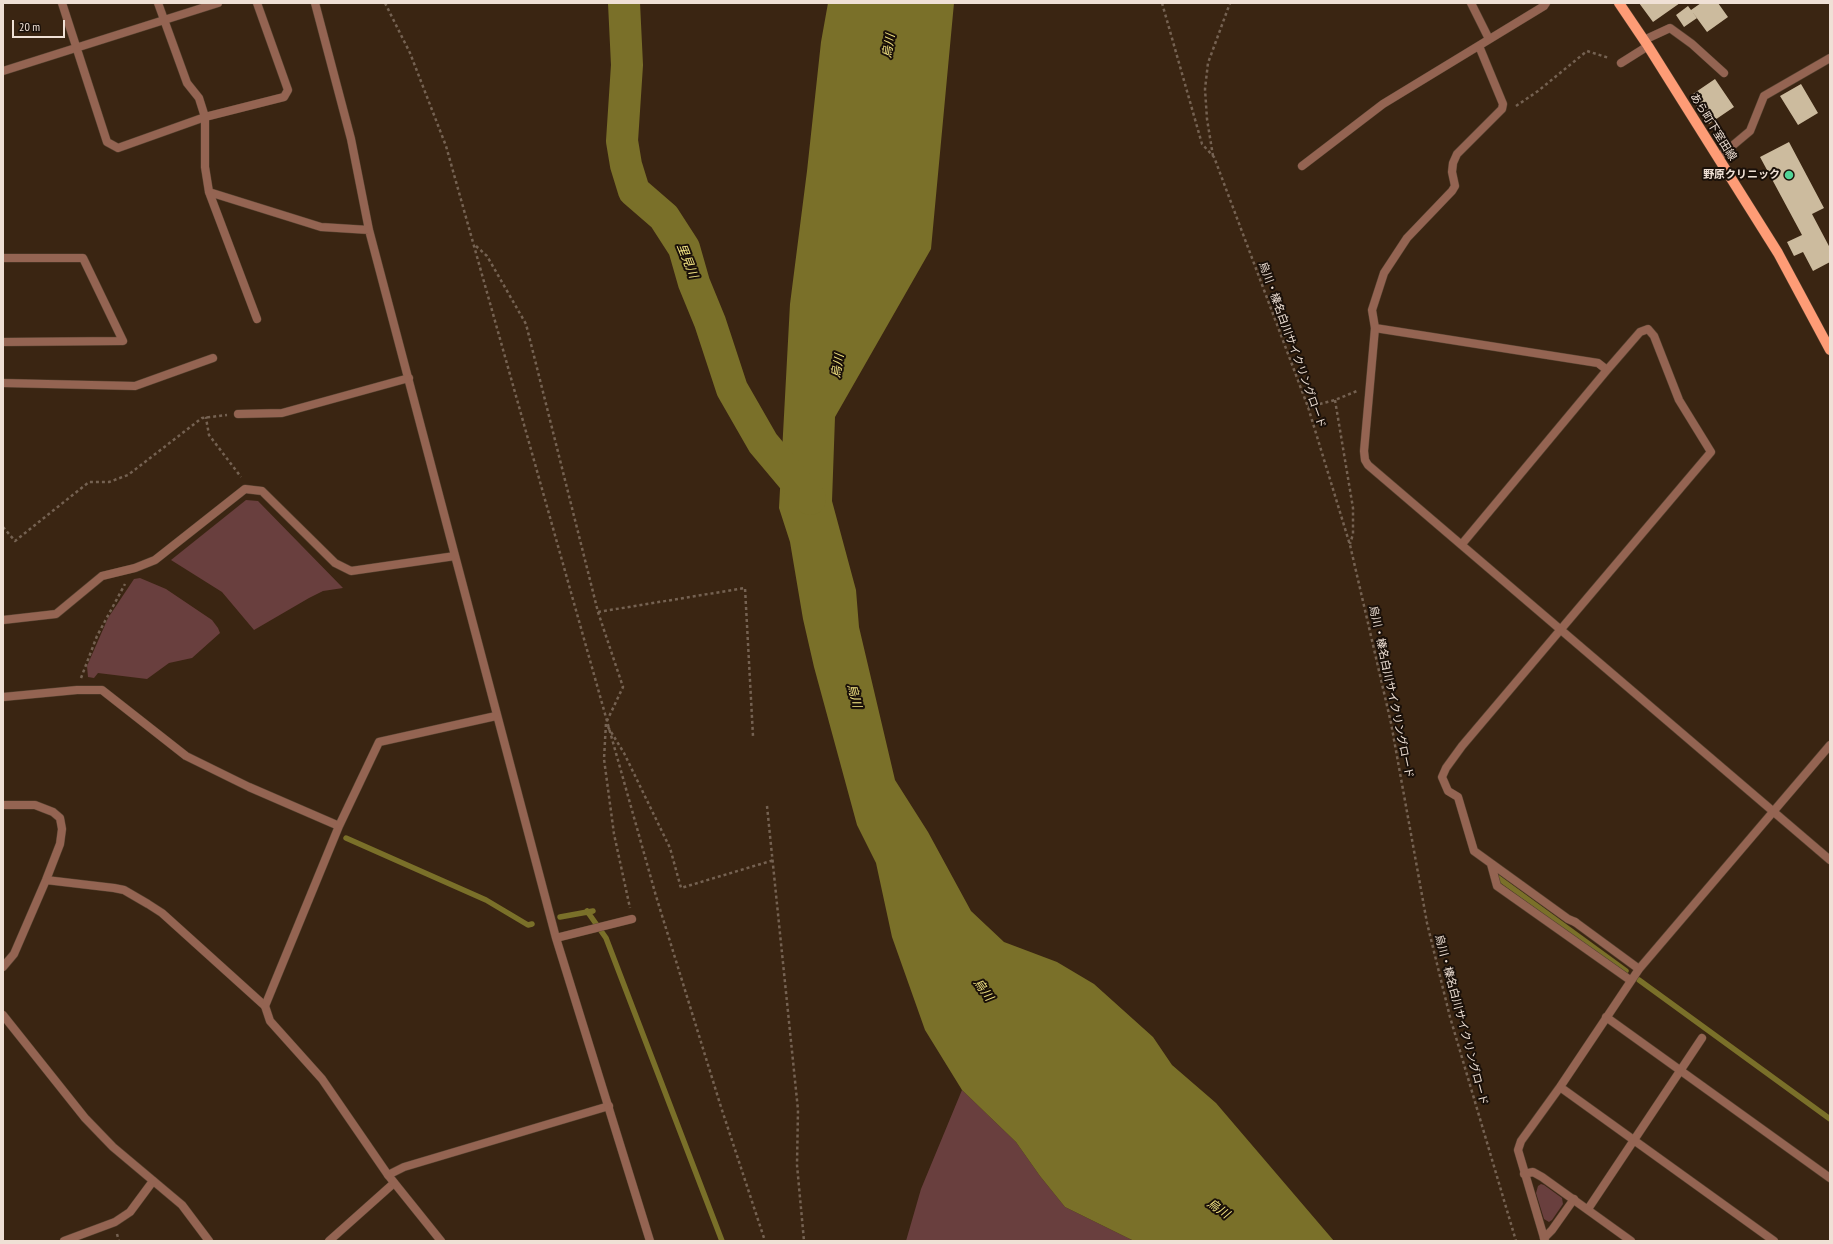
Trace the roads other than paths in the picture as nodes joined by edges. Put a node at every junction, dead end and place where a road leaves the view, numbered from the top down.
1 (62, 3) edge
2 (158, 3) edge
3 (218, 3) edge
4 (257, 3) edge
5 (315, 3) edge
6 (1471, 3) edge
7 (1546, 3) edge
8 (1619, 3) edge
9 (163, 20) junction
10 (1489, 39) junction
11 (1646, 43) junction
12 (1479, 46) junction
13 (77, 47) junction
14 (1830, 58) edge
15 (1621, 63) road end
16 (3, 71) edge
17 (1724, 73) dead end
18 (205, 117) junction
19 (1719, 157) junction
20 (1302, 166) dead end
21 (208, 192) junction
22 (369, 230) junction
23 (3, 258) edge
24 (256, 319) dead end
25 (1375, 328) junction
26 (3, 342) edge
27 (1830, 350) edge
28 (214, 358) dead end
29 (1607, 370) junction
30 (409, 378) junction
31 (3, 383) edge
32 (238, 414) road end
33 (1462, 544) junction
34 (455, 556) junction
35 (3, 620) edge
36 (1561, 629) junction
37 (3, 697) edge
38 (496, 716) junction
39 (1830, 745) edge
40 (3, 805) edge
41 (1773, 811) junction
42 (339, 826) junction
43 (1830, 860) edge
44 (1491, 864) junction
45 (46, 880) junction
46 (1548, 914) junction
47 (632, 918) road end
48 (556, 938) junction
49 (3, 967) edge
50 (1639, 969) junction
51 (1630, 980) junction
52 (265, 1006) junction
53 (3, 1015) edge
54 (1606, 1017) junction
55 (1702, 1038) dead end
56 (1681, 1071) junction
57 (1560, 1087) junction
58 (609, 1106) junction
59 (1634, 1141) junction
60 (1524, 1174) junction
61 (388, 1175) junction
62 (1830, 1178) edge
63 (153, 1181) junction
64 (394, 1183) junction
65 (1574, 1199) junction
66 (1588, 1209) junction
67 (1544, 1240) edge
68 (64, 1241) edge
69 (209, 1241) edge
70 (329, 1241) edge
71 (441, 1241) edge
72 (650, 1241) edge
73 (1631, 1241) edge
74 (1774, 1241) edge

1 - 13 street
2 - 9 street
3 - 9 street
4 - 18 street
5 - 22 street
6 - 10 street
7 - 10 street
8 - 11 main road, あら町下室田線
9 - 13 street
9 - 18 street
10 - 12 street
11 - 15 street
11 - 17 street
11 - 19 main road, あら町下室田線
12 - 20 street
12 - 25 street
13 - 16 street
13 - 18 street
14 - 19 street
18 - 21 street
19 - 27 main road, あら町下室田線
21 - 22 street
21 - 24 street
22 - 30 street
23 - 26 street
25 - 29 street
25 - 33 street
28 - 31 street
29 - 33 street
29 - 36 street
30 - 32 street
30 - 34 street
33 - 36 street
34 - 35 street
34 - 38 street
36 - 41 street
36 - 44 street
37 - 42 street
38 - 42 street
38 - 48 street
39 - 41 street
40 - 45 street
41 - 43 street
41 - 50 street
42 - 52 street
44 - 46 street
44 - 46 street
45 - 49 street
45 - 52 street
46 - 50 street
46 - 51 street
47 - 48 street
48 - 58 street
50 - 51 street
51 - 54 street
52 - 61 street
53 - 63 street
54 - 56 street
54 - 57 street
55 - 56 street
56 - 59 street
56 - 62 street
57 - 59 street
57 - 60 street
58 - 61 street
58 - 72 street
59 - 66 street
59 - 74 street
60 - 65 street
60 - 67 street
61 - 64 street
63 - 68 street
63 - 69 street
64 - 70 street
64 - 71 street
65 - 66 street
65 - 67 street
66 - 73 street

